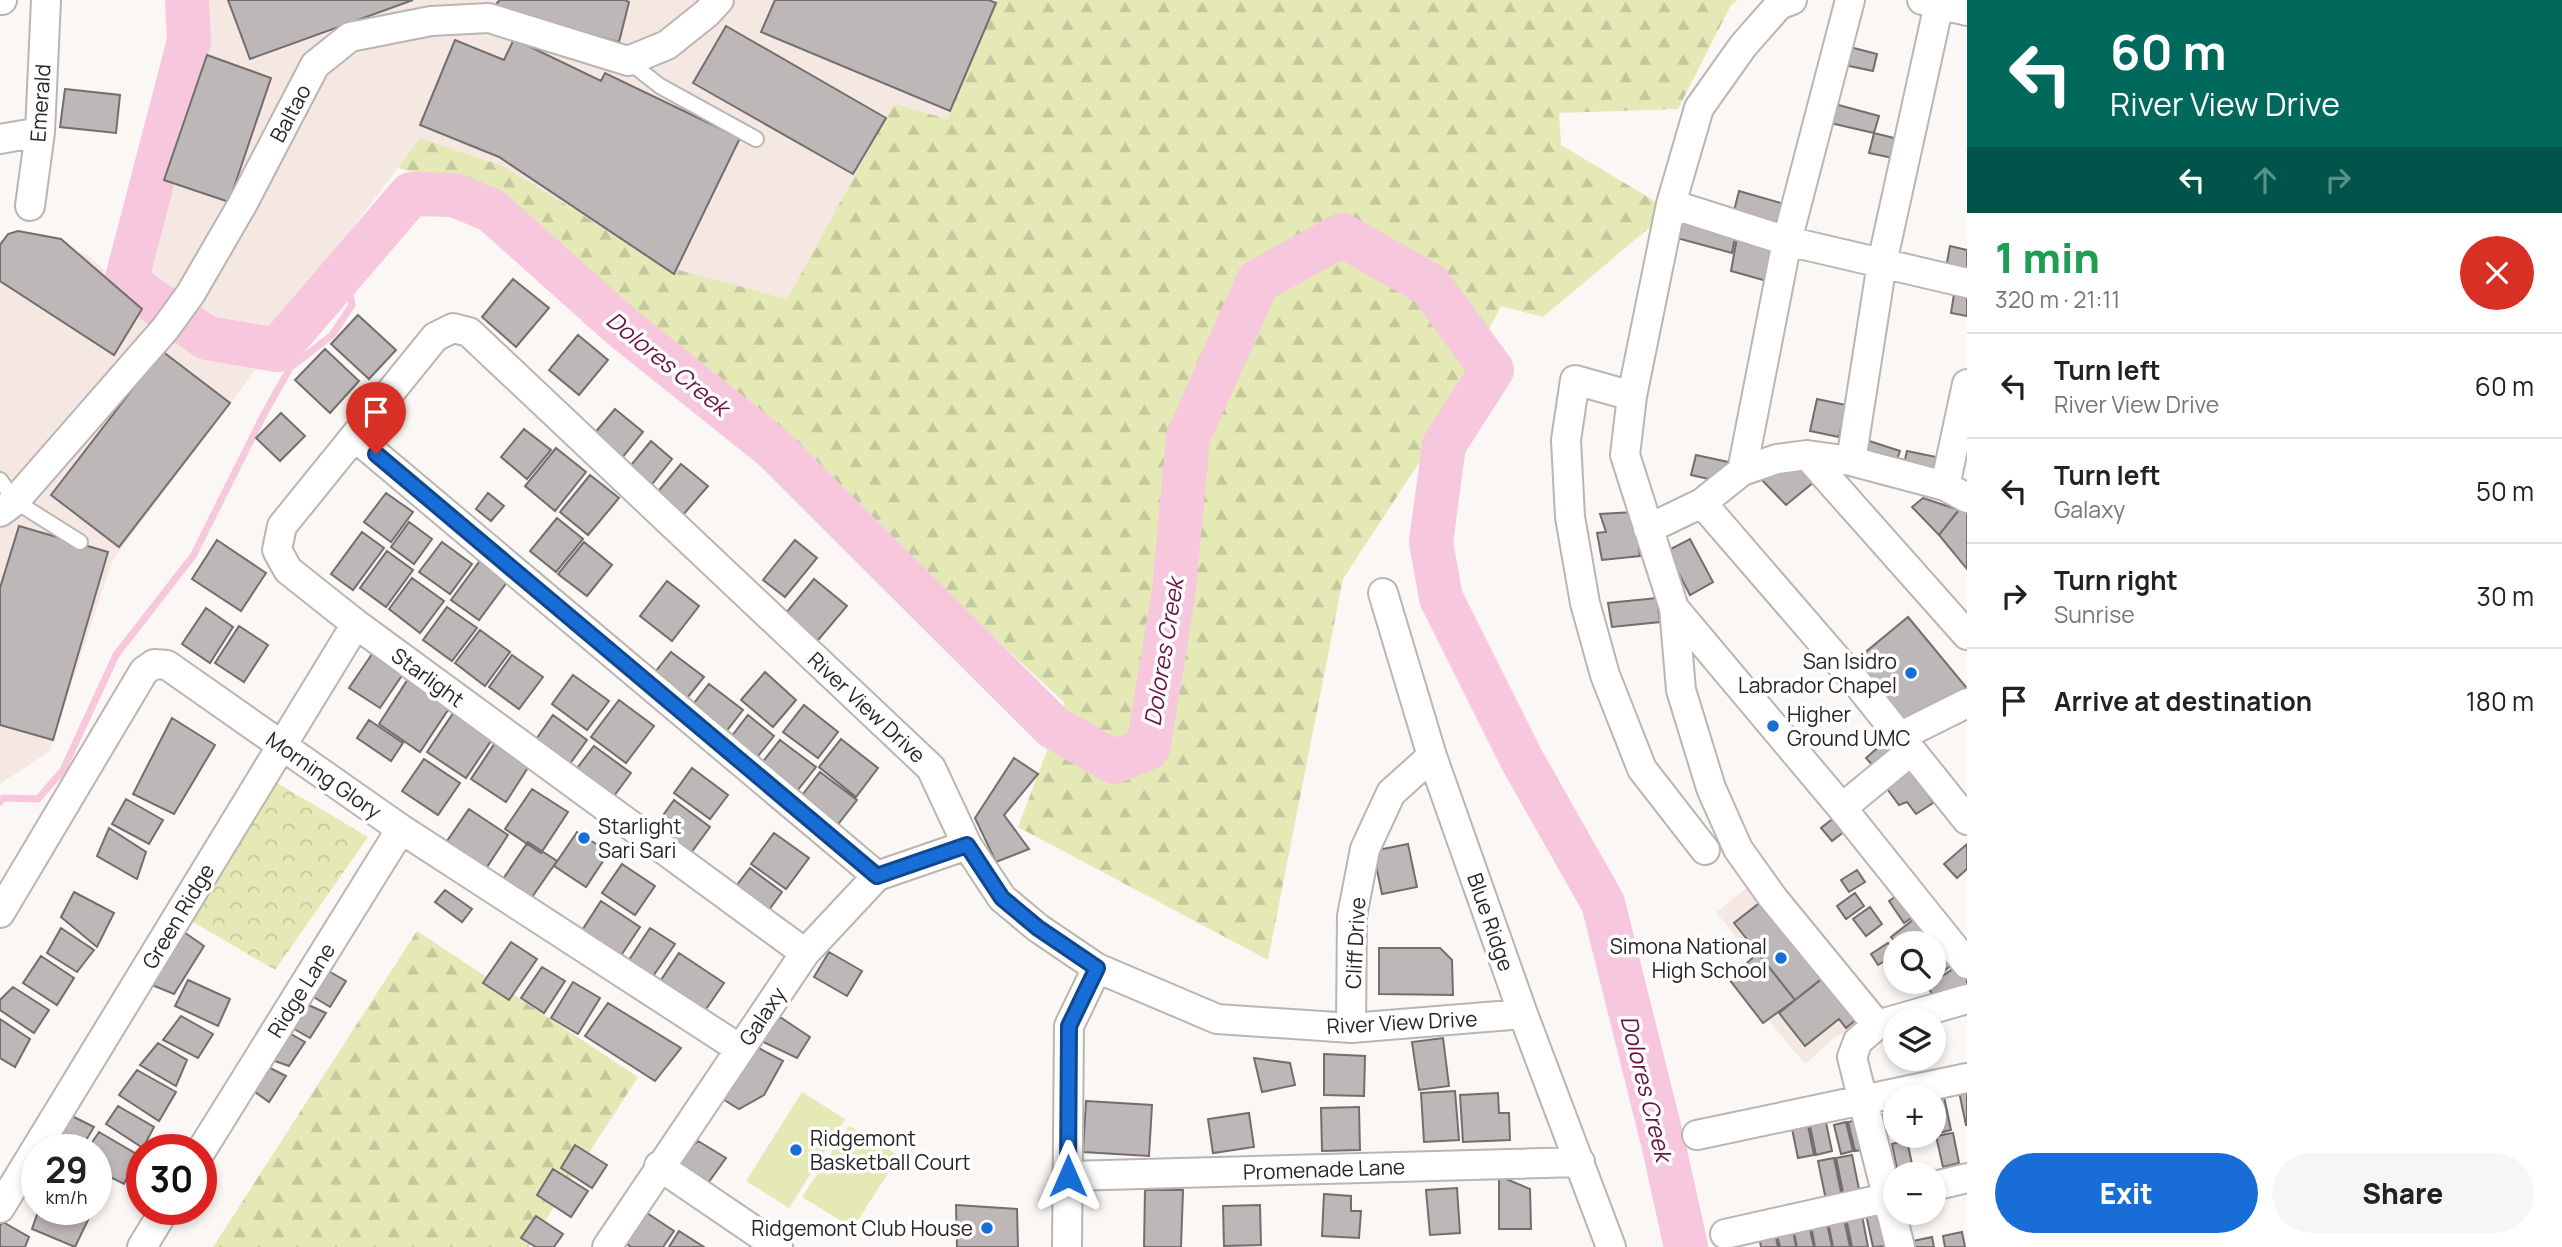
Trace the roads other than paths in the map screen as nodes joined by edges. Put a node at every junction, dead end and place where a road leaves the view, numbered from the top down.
1 (46, 0) edge
2 (719, 0) edge
3 (1791, 0) edge
4 (1850, 0) edge
5 (1931, 2) edge
6 (1967, 11) edge
7 (628, 61) junction
8 (40, 132) junction
9 (0, 139) edge
10 (756, 139) dead end
11 (1671, 204) junction
12 (30, 206) dead end
13 (1787, 241) junction
14 (1882, 263) junction
15 (1967, 283) edge
16 (435, 337) joint
17 (1967, 384) edge
18 (1632, 396) junction
19 (355, 437) junction
20 (1807, 455) junction
21 (1851, 461) junction
22 (1742, 471) junction
23 (1956, 492) edge
24 (5, 497) edge
25 (1702, 503) junction
26 (1648, 529) junction
27 (80, 542) dead end
28 (1383, 593) dead end
29 (1674, 608) junction
30 (356, 624) junction
31 (1967, 635) edge
32 (1967, 703) edge
33 (1912, 741) junction
34 (281, 744) junction
35 (1432, 756) junction
36 (1842, 808) junction
37 (1967, 820) edge
38 (401, 830) junction
39 (967, 845) junction
40 (1704, 850) dead end
41 (877, 876) junction
42 (0, 913) edge
43 (805, 953) junction
44 (1967, 964) edge
45 (1097, 968) junction
46 (1967, 999) edge
47 (1523, 1014) junction
48 (1877, 1026) junction
49 (1351, 1028) junction
50 (740, 1049) junction
51 (1967, 1078) edge
52 (1863, 1100) junction
53 (212, 1134) edge
54 (1697, 1135) dead end
55 (1580, 1162) junction
56 (659, 1167) junction
57 (1883, 1169) edge
58 (1068, 1176) junction
59 (1967, 1178) edge
60 (1946, 1183) edge
61 (1883, 1199) edge
62 (0, 1208) edge
63 (155, 1225) edge
64 (1896, 1225) edge
65 (1725, 1234) dead end
66 (142, 1247) edge
67 (607, 1247) edge
68 (778, 1247) edge
69 (1067, 1247) edge
70 (1611, 1247) edge
71 (1900, 1247) edge

1 - 8 street, Emerald
2 - 7 street
3 - 11 street
4 - 13 street
5 - 6 street
5 - 14 street
7 - 10 lane
7 - 24 street, Baltao
8 - 9 street
8 - 12 street, Emerald
11 - 13 street
11 - 18 street
13 - 14 street
13 - 22 street
14 - 15 street
14 - 21 street
16 - 19 street, Starlight
16 - 39 street, River View Drive
17 - 23 street
18 - 26 street
18 - 40 street
19 - 30 street, Starlight
19 - 41 street
20 - 21 street
20 - 22 street
20 - 31 street
21 - 23 street
22 - 25 street
24 - 27 lane
25 - 26 street
25 - 33 street
26 - 29 street
28 - 35 street, Blue Ridge
29 - 36 street
29 - 48 street
30 - 34 street, Green Ridge
30 - 43 street, Starlight
32 - 33 street
33 - 36 street
33 - 37 street
34 - 38 street, Morning Glory
34 - 42 street, Morning Glory
34 - 62 street, Green Ridge
35 - 47 street, Blue Ridge
35 - 49 street, Cliff Drive
36 - 44 street
38 - 50 street, Morning Glory
38 - 53 street, Ridge Lane
39 - 41 street, Galaxy
39 - 45 street, River View Drive
41 - 43 street, Galaxy
43 - 50 street, Galaxy
45 - 49 street, River View Drive
45 - 58 street
46 - 48 street
47 - 49 street, River View Drive
47 - 55 street, Blue Ridge
48 - 52 street
50 - 56 street, Galaxy
51 - 52 street
52 - 54 street
52 - 57 street
55 - 58 street, Promenade Lane
55 - 70 street, Blue Ridge
56 - 67 street, Galaxy
56 - 68 street
58 - 69 street
59 - 60 street
61 - 65 street
63 - 66 street
64 - 71 street

